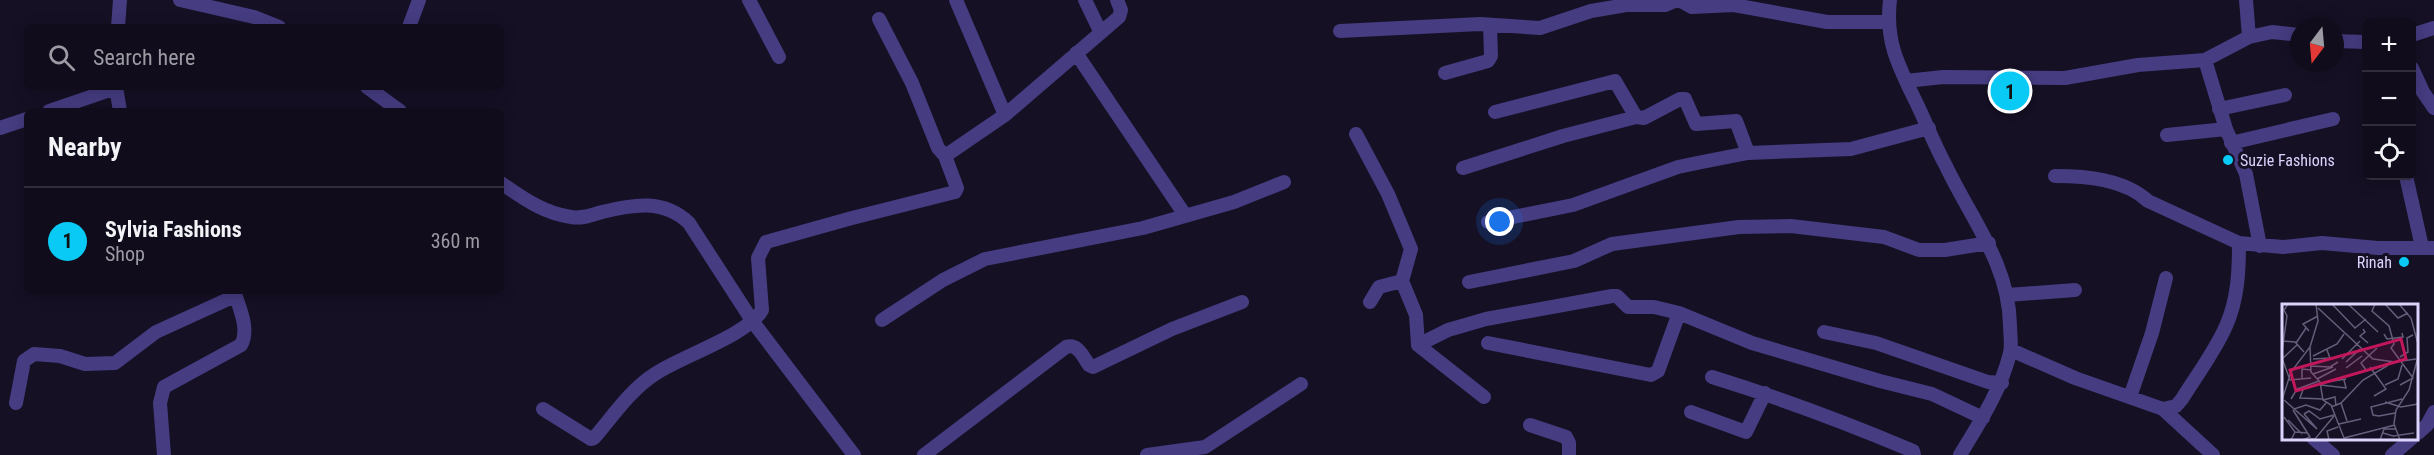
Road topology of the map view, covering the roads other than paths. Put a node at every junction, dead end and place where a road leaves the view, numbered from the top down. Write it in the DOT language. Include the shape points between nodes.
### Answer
graph roads {
  1 [pos="120,0"];
  2 [pos="187,0"];
  3 [pos="419,0"];
  4 [pos="749,0"];
  5 [pos="956,0"];
  6 [pos="1085,0"];
  7 [pos="1117,0"];
  8 [pos="1678,0"];
  9 [pos="1890,0"];
  10 [pos="2246,0"];
  11 [pos="879,19"];
  12 [pos="1888,22"];
  13 [pos="118,24"];
  14 [pos="272,24"];
  15 [pos="411,24"];
  16 [pos="1490,25"];
  17 [pos="2434,28"];
  18 [pos="1100,31"];
  19 [pos="1340,31"];
  20 [pos="2290,34"];
  21 [pos="2416,34"];
  22 [pos="2249,37"];
  23 [pos="2344,41"];
  24 [pos="2362,42"];
  25 [pos="1076,53"];
  26 [pos="779,57"];
  27 [pos="2205,60"];
  28 [pos="1444,72"];
  29 [pos="2414,72"];
  30 [pos="1906,81"];
  31 [pos="110,90"];
  32 [pos="116,90"];
  33 [pos="371,90"];
  34 [pos="2285,95"];
  35 [pos="59,108"];
  36 [pos="119,108"];
  37 [pos="396,108"];
  38 [pos="2434,108"];
  39 [pos="2219,109"];
  40 [pos="1496,112"];
  41 [pos="1005,115"];
  42 [pos="1635,117"];
  43 [pos="24,120"];
  44 [pos="2333,120"];
  45 [pos="0,128"];
  46 [pos="1929,128"];
  47 [pos="2226,129"];
  48 [pos="1356,134"];
  49 [pos="2167,135"];
  50 [pos="2231,143"];
  51 [pos="1748,153"];
  52 [pos="945,156"];
  53 [pos="1463,168"];
  54 [pos="2055,176"];
  55 [pos="2407,180"];
  56 [pos="1284,182"];
  57 [pos="504,185"];
  58 [pos="1185,215"];
  59 [pos="1488,222"];
  60 [pos="1989,243"];
  61 [pos="2239,243"];
  62 [pos="2260,246"];
  63 [pos="2428,247"];
  64 [pos="2166,278"];
  65 [pos="1402,281"];
  66 [pos="1469,282"];
  67 [pos="2075,290"];
  68 [pos="233,294"];
  69 [pos="235,294"];
  70 [pos="2007,295"];
  71 [pos="1242,302"];
  72 [pos="1370,302"];
  73 [pos="1679,313"];
  74 [pos="882,320"];
  75 [pos="753,322"];
  76 [pos="1824,332"];
  77 [pos="1488,343"];
  78 [pos="1418,345"];
  79 [pos="2011,350"];
  80 [pos="1712,377"];
  81 [pos="2002,383"];
  82 [pos="1301,384"];
  83 [pos="1765,393"];
  84 [pos="1484,397"];
  85 [pos="2130,397"];
  86 [pos="16,403"];
  87 [pos="543,409"];
  88 [pos="2163,409"];
  89 [pos="1691,412"];
  90 [pos="1983,418"];
  91 [pos="1530,425"];
  92 [pos="2315,440"];
  93 [pos="2410,440"];
  94 [pos="847,453"];
  95 [pos="164,455"];
  96 [pos="924,455"];
  97 [pos="1147,455"];
  98 [pos="1569,455"];
  99 [pos="1914,455"];
  100 [pos="1960,455"];
  101 [pos="2213,455"];
  102 [pos="2333,455"];
  103 [pos="2392,455"];
  1 -- 13 [label="street"];
  2 -- 14 [label="street"];
  3 -- 15 [label="street"];
  4 -- 26 [label="street"];
  5 -- 41 [label="street"];
  6 -- 18 [label="street"];
  7 -- 18 [label="street" via="1120,15"];
  8 -- 12 [label="street" via="1692,7 1734,5 1827,22"];
  8 -- 16 [label="street" via="1665,5 1626,5 1591,11 1540,28"];
  9 -- 12 [label="street"];
  10 -- 22 [label="street"];
  11 -- 52 [label="street"];
  12 -- 30 [label="street" via="1889,39"];
  16 -- 19 [label="street"];
  16 -- 28 [label="street" via="1488,61"];
  17 -- 21 [label="street"];
  18 -- 25 [label="street"];
  20 -- 22 [label="street" via="2272,32"];
  22 -- 27 [label="street"];
  23 -- 24 [label="street"];
  25 -- 41 [label="street"];
  25 -- 58 [label="street"];
  27 -- 30 [label="street" via="2138,65 2065,78"];
  27 -- 39 [label="street"];
  29 -- 38 [label="street"];
  30 -- 46 [label="street"];
  31 -- 35 [label="street"];
  32 -- 36 [label="street"];
  33 -- 37 [label="street"];
  34 -- 39 [label="street"];
  39 -- 47 [label="street"];
  40 -- 42 [label="street" via="1615,81"];
  41 -- 52 [label="street"];
  42 -- 51 [label="street" via="1644,118 1685,99 1696,124 1736,121"];
  42 -- 53 [label="street"];
  43 -- 45 [label="street"];
  44 -- 50 [label="street"];
  46 -- 51 [label="street" via="1851,149"];
  46 -- 60 [label="street"];
  47 -- 49 [label="street"];
  47 -- 50 [label="street"];
  48 -- 65 [label="street" via="1411,249"];
  50 -- 62 [label="street" via="2246,174"];
  51 -- 59 [label="street" via="1678,167 1573,205"];
  52 -- 75 [label="street" via="957,188 954,193 766,242 758,258 762,310"];
  54 -- 61 [label="street" via="2090,178 2126,187"];
  55 -- 63 [label="street"];
  56 -- 58 [label="street" via="1234,202"];
  57 -- 75 [label="street" via="536,207 572,218 635,204 672,210 689,223"];
  58 -- 74 [label="street" via="1143,228 985,259 943,280"];
  60 -- 66 [label="street" via="1919,250 1867,234 1791,226 1739,227 1612,244 1564,264"];
  60 -- 70 [label="street"];
  61 -- 62 [label="street"];
  61 -- 88 [label="street" via="2238,279 2226,327 2182,399 2176,406"];
  62 -- 63 [label="street" via="2322,243"];
  64 -- 85 [label="street"];
  65 -- 72 [label="street" via="1379,287"];
  65 -- 78 [label="street" via="1416,315"];
  67 -- 70 [label="street"];
  68 -- 86 [label="street" via="156,332 115,363 85,364 60,356 33,354 24,362"];
  69 -- 95 [label="street" via="245,330 241,345 164,387"];
  70 -- 79 [label="street"];
  71 -- 96 [label="street" via="1172,329 1093,367 1077,348 1066,347"];
  73 -- 77 [label="street" via="1658,371 1651,375"];
  73 -- 78 [label="street" via="1654,307 1628,307 1612,296 1486,319 1448,330"];
  73 -- 90 [label="street" via="1752,343 1932,394"];
  75 -- 87 [label="street" via="639,385 591,439"];
  75 -- 94 [label="street"];
  76 -- 81 [label="street" via="1876,343 1988,382"];
  78 -- 84 [label="street"];
  79 -- 81 [label="street"];
  79 -- 85 [label="street"];
  80 -- 83 [label="street"];
  81 -- 90 [label="street"];
  82 -- 97 [label="street" via="1205,447"];
  83 -- 89 [label="street" via="1746,432"];
  83 -- 99 [label="street" via="1878,436"];
  85 -- 88 [label="street"];
  88 -- 101 [label="street"];
  90 -- 100 [label="street"];
  91 -- 98 [label="street" via="1566,437"];
  92 -- 102 [label="street"];
  93 -- 103 [label="street"];
}
